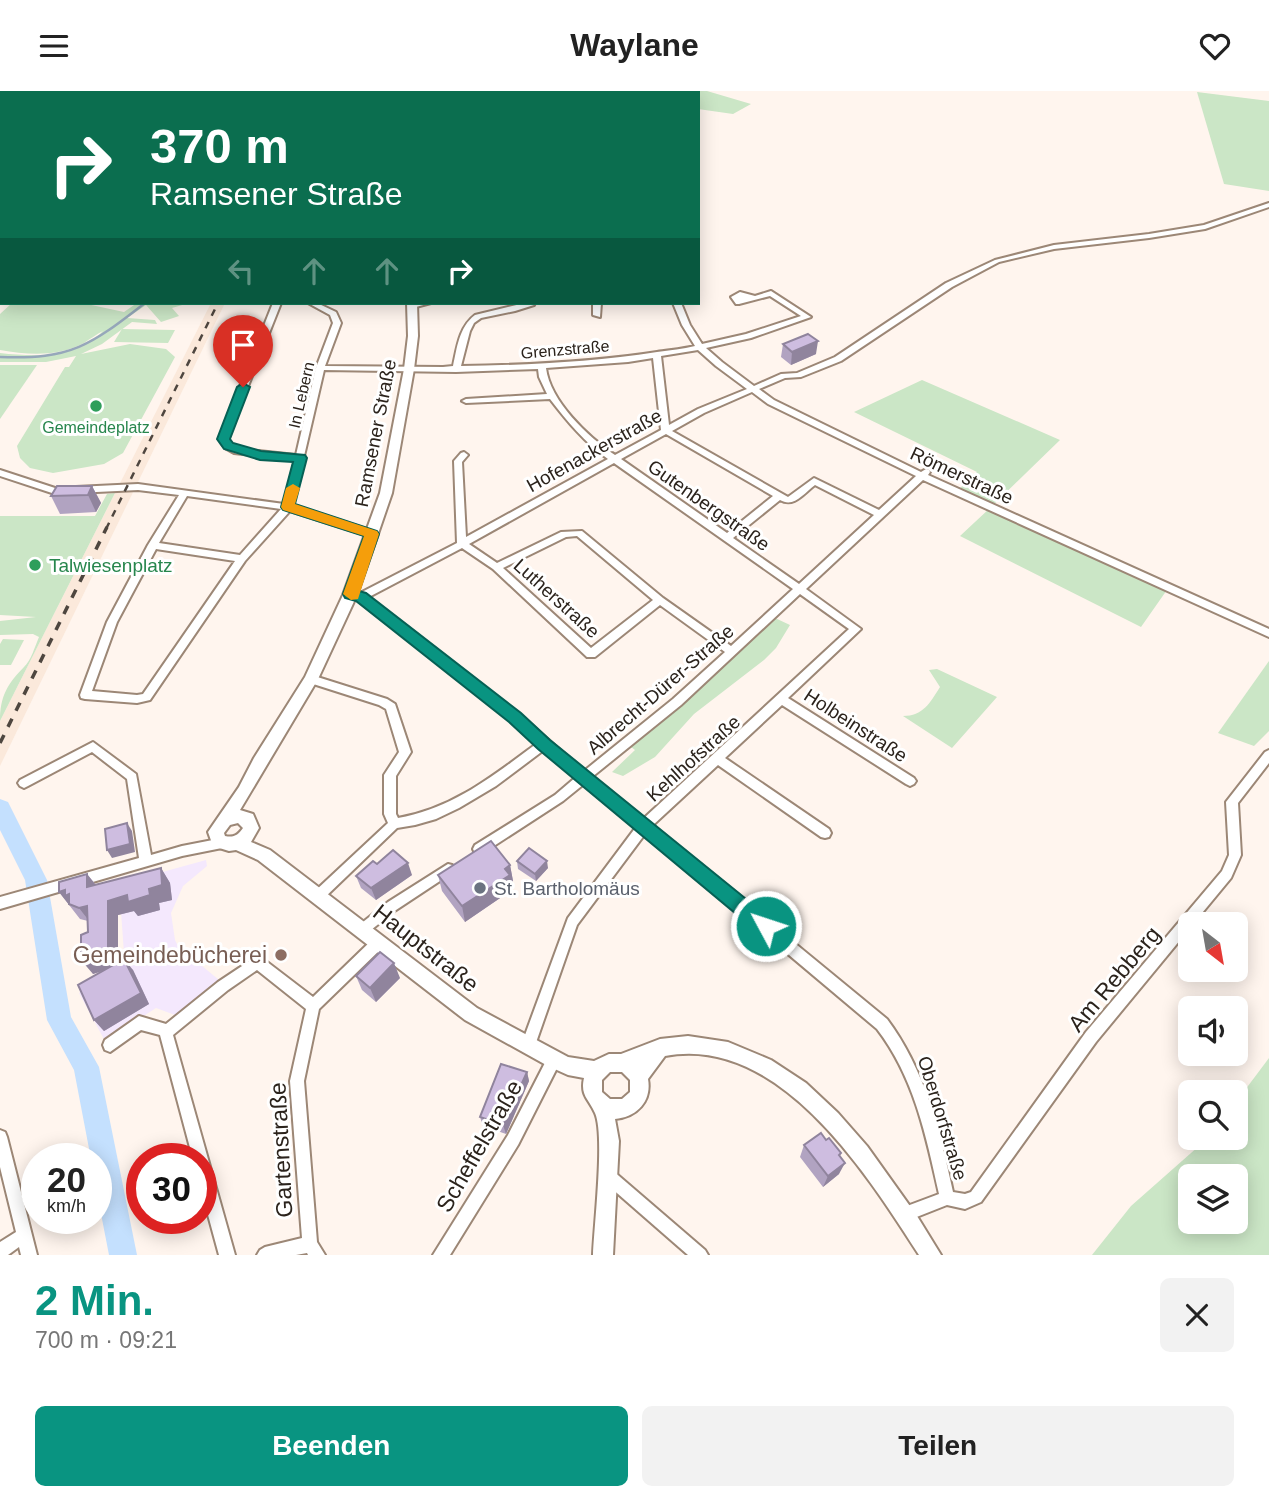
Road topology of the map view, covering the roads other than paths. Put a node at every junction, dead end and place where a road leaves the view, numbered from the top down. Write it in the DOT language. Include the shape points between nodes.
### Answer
graph roads {
  1 [pos="1269,205"];
  2 [pos="755,298"];
  3 [pos="277,305"];
  4 [pos="316,305"];
  5 [pos="412,305"];
  6 [pos="522,305"];
  7 [pos="597,305"];
  8 [pos="678,305"];
  9 [pos="597,315"];
  10 [pos="701,347"];
  11 [pos="657,354"];
  12 [pos="542,367"];
  13 [pos="320,368"];
  14 [pos="409,369"];
  15 [pos="456,370"];
  16 [pos="751,390"];
  17 [pos="554,396"];
  18 [pos="467,401"];
  19 [pos="665,430"];
  20 [pos="464,456"];
  21 [pos="301,458"];
  22 [pos="613,459"];
  23 [pos="0,473"];
  24 [pos="924,474"];
  25 [pos="185,493"];
  26 [pos="779,496"];
  27 [pos="288,507"];
  28 [pos="881,515"];
  29 [pos="372,534"];
  30 [pos="727,538"];
  31 [pos="462,544"];
  32 [pos="153,545"];
  33 [pos="242,559"];
  34 [pos="496,567"];
  35 [pos="799,590"];
  36 [pos="356,596"];
  37 [pos="660,600"];
  38 [pos="856,629"];
  39 [pos="1269,633"];
  40 [pos="731,651"];
  41 [pos="311,679"];
  42 [pos="783,699"];
  43 [pos="544,744"];
  44 [pos="1269,755"];
  45 [pos="718,759"];
  46 [pos="587,777"];
  47 [pos="910,781"];
  48 [pos="24,783"];
  49 [pos="394,824"];
  50 [pos="644,826"];
  51 [pos="233,832"];
  52 [pos="825,833"];
  53 [pos="146,862"];
  54 [pos="318,896"];
  55 [pos="0,904"];
  56 [pos="362,930"];
  57 [pos="379,943"];
  58 [pos="313,1006"];
  59 [pos="168,1031"];
  60 [pos="110,1045"];
  61 [pos="528,1046"];
  62 [pos="660,1048"];
  63 [pos="561,1063"];
  64 [pos="621,1063"];
  65 [pos="638,1077"];
  66 [pos="595,1080"];
  67 [pos="612,1108"];
  68 [pos="0,1137"];
  69 [pos="196,1143"];
  70 [pos="606,1174"];
  71 [pos="947,1198"];
  72 [pos="904,1214"];
  73 [pos="217,1218"];
  74 [pos="24,1235"];
  75 [pos="313,1249"];
  76 [pos="0,1251"];
  77 [pos="29,1255"];
  78 [pos="227,1255"];
  79 [pos="265,1255"];
  80 [pos="440,1255"];
  81 [pos="603,1255"];
  82 [pos="700,1255"];
  83 [pos="931,1255"];
  1 -- 16 [label="street, Hofenackerstraße" via="1197,228 1054,247 997,261 949,285 838,359"];
  2 -- 10 [label="street, Grenzstraße" via="771,293 807,317"];
  3 -- 21 [label="street" via="223,439 237,451"];
  4 -- 13 [label="street, In Lebern" via="333,314 337,323"];
  5 -- 14 [label="main road, Ramsener Straße"];
  6 -- 15 [label="street" via="471,320 462,335"];
  7 -- 9 [label="street"];
  8 -- 10 [label="street, Römerstraße"];
  10 -- 11 [label="street, Grenzstraße"];
  10 -- 16 [label="street, Römerstraße"];
  11 -- 12 [label="street, Grenzstraße"];
  11 -- 19 [label="street"];
  12 -- 15 [label="street, Grenzstraße"];
  12 -- 17 [label="street, Gutenbergstraße"];
  13 -- 14 [label="street, Grenzstraße"];
  13 -- 21 [label="street, In Lebern"];
  14 -- 15 [label="street, Grenzstraße"];
  14 -- 29 [label="main road, Ramsener Straße" via="386,493"];
  16 -- 19 [label="street, Hofenackerstraße"];
  16 -- 24 [label="street, Römerstraße" via="824,430"];
  17 -- 18 [label="street"];
  17 -- 22 [label="street, Gutenbergstraße" via="587,437"];
  19 -- 22 [label="street, Hofenackerstraße"];
  19 -- 26 [label="street"];
  20 -- 31 [label="street" via="458,461"];
  21 -- 27 [label="street, In Lebern"];
  22 -- 30 [label="street, Gutenbergstraße"];
  22 -- 31 [label="street, Hofenackerstraße"];
  23 -- 25 [label="street" via="55,491 125,487"];
  24 -- 28 [label="street, Albrecht-Dürer-Straße"];
  24 -- 39 [label="street, Römerstraße"];
  25 -- 27 [label="street"];
  25 -- 32 [label="street"];
  26 -- 28 [label="street" via="789,501 814,481"];
  26 -- 30 [label="street"];
  27 -- 29 [label="street"];
  27 -- 33 [label="street"];
  28 -- 35 [label="street, Albrecht-Dürer-Straße"];
  29 -- 36 [label="main road, Ramsener Straße"];
  30 -- 35 [label="street, Gutenbergstraße"];
  31 -- 34 [label="street, Lutherstraße"];
  31 -- 36 [label="street, Hofenackerstraße"];
  32 -- 33 [label="street"];
  32 -- 33 [label="street" via="112,622 85,695 146,697"];
  34 -- 37 [label="street" via="564,534 579,533"];
  34 -- 37 [label="street, Lutherstraße" via="591,654"];
  35 -- 38 [label="street, Gutenbergstraße"];
  35 -- 40 [label="street, Albrecht-Dürer-Straße"];
  36 -- 41 [label="main road, Ramsener Straße"];
  36 -- 43 [label="street, Oberdorfstraße"];
  37 -- 40 [label="street"];
  38 -- 42 [label="street, Kehlhofstraße"];
  40 -- 46 [label="street, Albrecht-Dürer-Straße"];
  41 -- 49 [label="street" via="383,702 394,710 405,752 390,775"];
  41 -- 51 [label="main road, Ramsener Straße" via="259,762"];
  42 -- 45 [label="street, Kehlhofstraße"];
  42 -- 47 [label="street, Holbeinstraße"];
  43 -- 46 [label="street, Oberdorfstraße"];
  43 -- 49 [label="street" via="461,803 410,823"];
  44 -- 71 [label="street, Am Rebberg" via="1232,802 1235,855 1220,885 1091,1038 976,1197 965,1202"];
  45 -- 50 [label="street, Kehlhofstraße"];
  45 -- 52 [label="street"];
  46 -- 50 [label="street, Oberdorfstraße"];
  46 -- 56 [label="street, Albrecht-Dürer-Straße"];
  48 -- 53 [label="street" via="93,746 132,777"];
  49 -- 54 [label="street"];
  50 -- 61 [label="street, Kehlhofstraße" via="572,922"];
  50 -- 71 [label="street, Oberdorfstraße" via="893,1036 921,1101"];
  51 -- 53 [label="street"];
  51 -- 54 [label="main road, Hauptstraße"];
  53 -- 55 [label="street"];
  54 -- 56 [label="main road, Hauptstraße"];
  56 -- 57 [label="main road, Hauptstraße"];
  57 -- 58 [label="street"];
  57 -- 61 [label="main road, Hauptstraße" via="471,1014"];
  58 -- 59 [label="street" via="257,962"];
  58 -- 75 [label="street, Gartenstraße" via="297,1081"];
  59 -- 60 [label="street" via="139,1023"];
  59 -- 69 [label="street"];
  61 -- 63 [label="main road, Hauptstraße"];
  62 -- 64 [label="main road"];
  62 -- 65 [label="main road"];
  62 -- 72 [label="main road" via="690,1045 732,1053 787,1082 828,1117"];
  63 -- 66 [label="main road, Hauptstraße"];
  63 -- 80 [label="street, Scheffelstraße"];
  64 -- 65 [label="main road"];
  64 -- 66 [label="main road" via="611,1063"];
  65 -- 67 [label="main road" via="638,1094 631,1104"];
  66 -- 67 [label="main road" via="594,1097"];
  67 -- 70 [label="main road"];
  68 -- 74 [label="street"];
  70 -- 81 [label="main road"];
  70 -- 82 [label="street"];
  71 -- 72 [label="street, Oberdorfstraße"];
  72 -- 83 [label="main road"];
  73 -- 78 [label="street"];
  74 -- 76 [label="street"];
  74 -- 77 [label="street"];
  75 -- 79 [label="street"];
}
